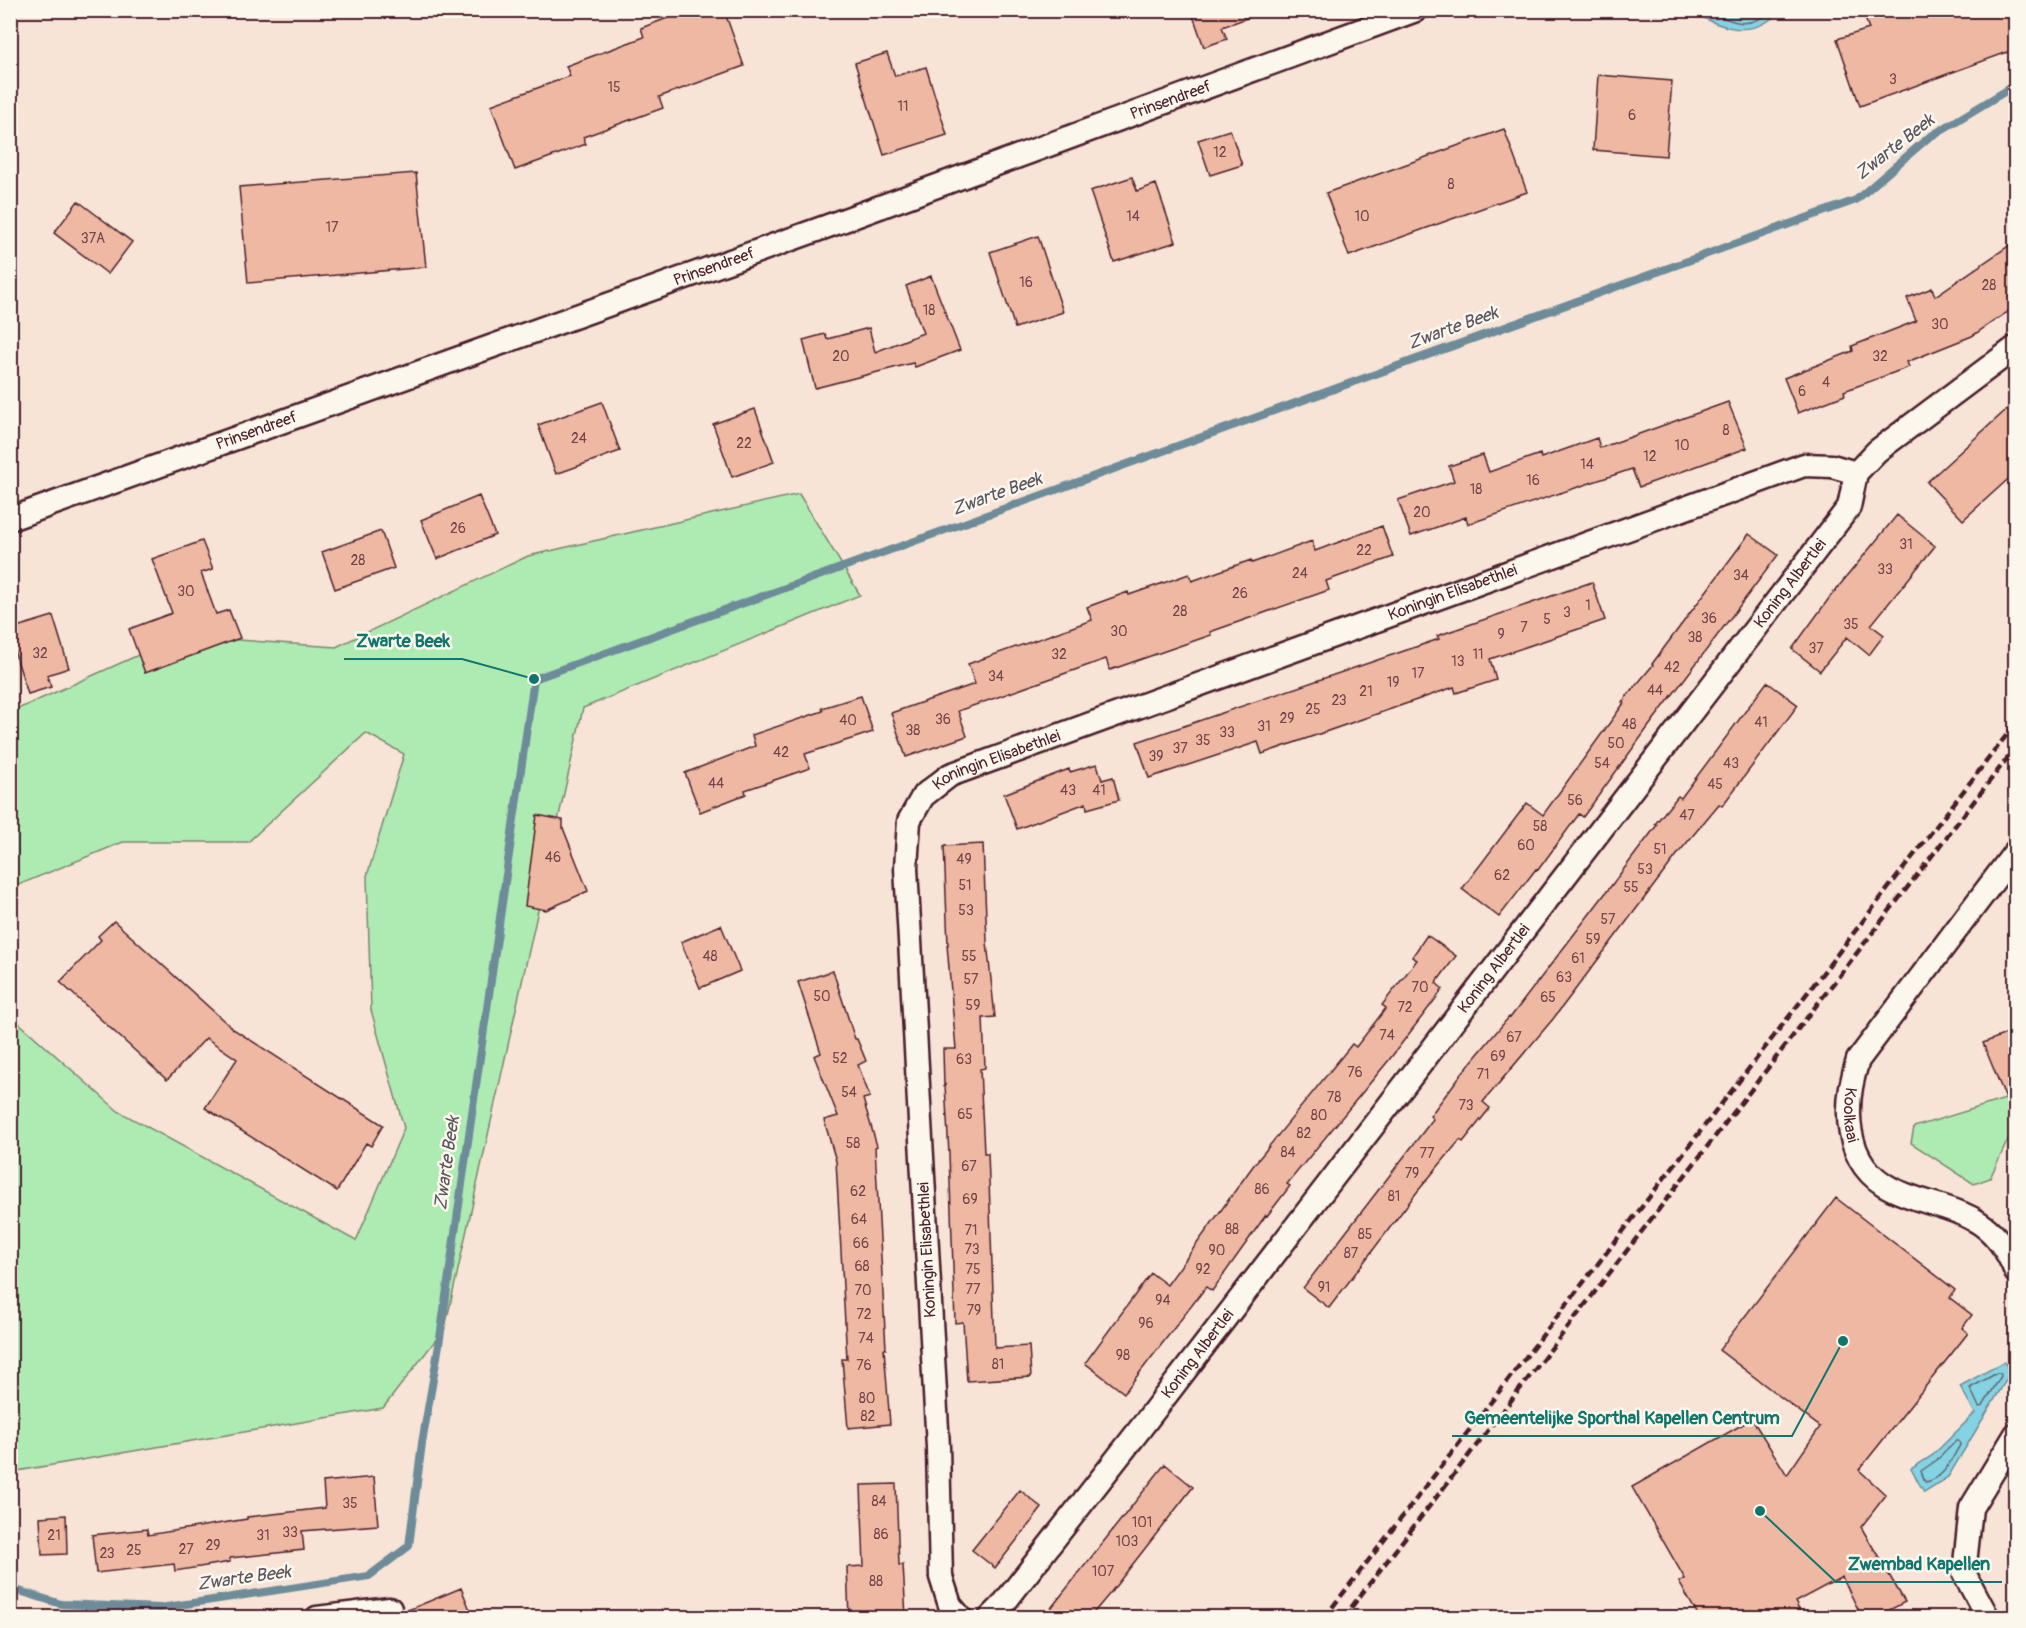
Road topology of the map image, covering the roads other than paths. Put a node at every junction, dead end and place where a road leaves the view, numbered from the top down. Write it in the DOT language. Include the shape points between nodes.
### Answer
graph roads {
  1 [pos="1416,10"];
  2 [pos="2016,346"];
  3 [pos="1856,473"];
  4 [pos="10,519"];
  5 [pos="2016,851"];
  6 [pos="2016,1272"];
  7 [pos="2016,1434"];
  8 [pos="390,1610"];
  9 [pos="317,1617"];
  10 [pos="961,1617"];
  11 [pos="990,1617"];
  12 [pos="1988,1617"];
  1 -- 4 [label="street, Prinsendreef"];
  2 -- 3 [label="street" via="1877,452"];
  3 -- 10 [label="street, Koningin Elisabethlei" via="1832,466 1804,465 950,775 923,796 909,821 906,868 938,1447 941,1577 950,1605"];
  3 -- 11 [label="street, Koning Albertlei" via="1849,507 1140,1429"];
  5 -- 6 [label="street, Koolkaai" via="1858,1060 1849,1098 1849,1125 1854,1148 1869,1172 1891,1189 1980,1223 1993,1233"];
  7 -- 12 [label="street" via="1971,1508 1964,1573"];
  8 -- 9 [label="street"];
}
